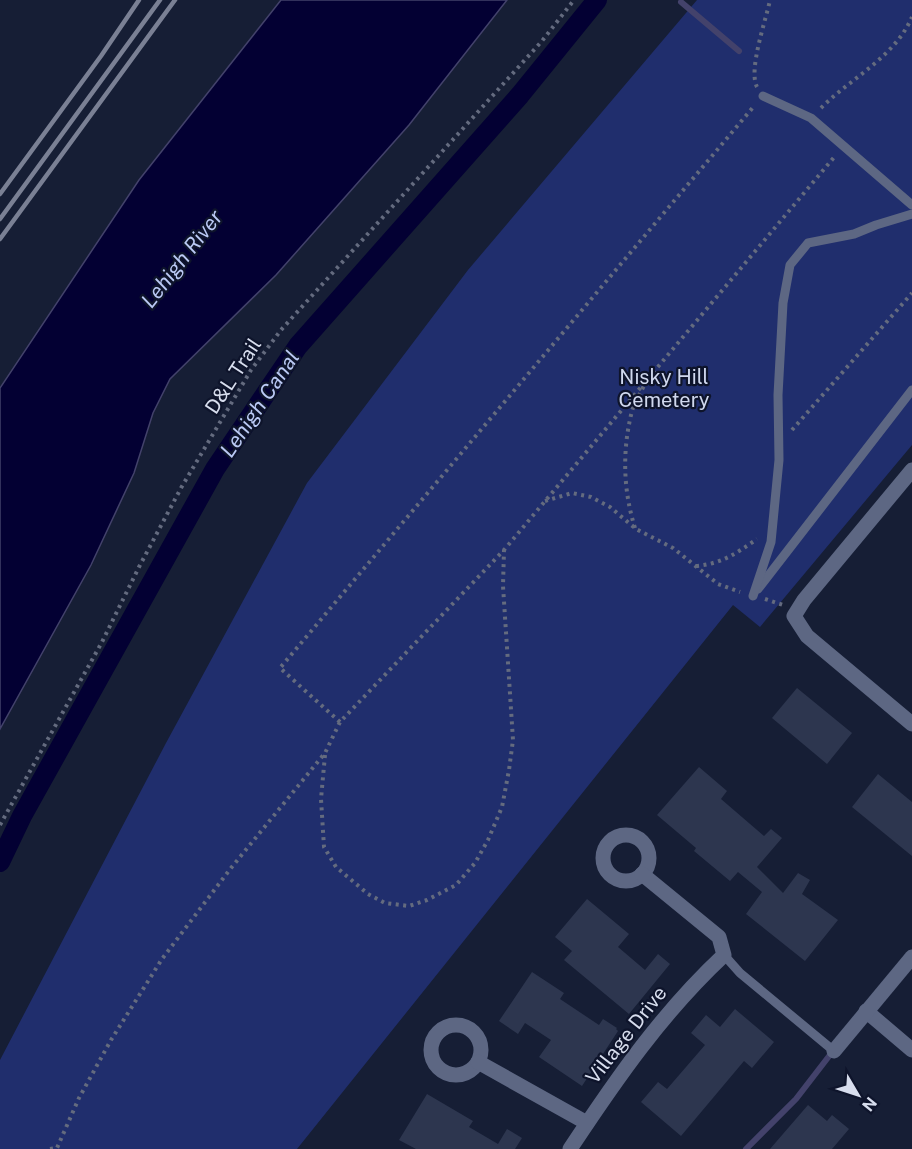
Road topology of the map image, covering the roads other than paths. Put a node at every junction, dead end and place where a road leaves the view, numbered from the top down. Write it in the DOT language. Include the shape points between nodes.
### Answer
graph roads {
  1 [pos="763,96"];
  2 [pos="912,205"];
  3 [pos="912,214"];
  4 [pos="912,390"];
  5 [pos="912,470"];
  6 [pos="912,724"];
  7 [pos="642,874"];
  8 [pos="724,955"];
  9 [pos="912,957"];
  10 [pos="866,1011"];
  11 [pos="834,1050"];
  12 [pos="912,1050"];
  13 [pos="478,1062"];
  14 [pos="587,1123"];
  15 [pos="570,1149"];
  1 -- 2 [label="lane" via="811,118"];
  3 -- 4 [label="lane" via="855,234 808,243 790,265 783,303 773,525 753,596"];
  5 -- 6 [label="street" via="794,616 807,636"];
  7 -- 8 [label="street" via="719,938"];
  8 -- 11 [label="lane" via="740,973"];
  8 -- 14 [label="street, Village Drive" via="667,1013"];
  9 -- 10 [label="street"];
  10 -- 11 [label="street"];
  10 -- 12 [label="street"];
  13 -- 14 [label="street"];
  14 -- 15 [label="street, Village Drive"];
}
